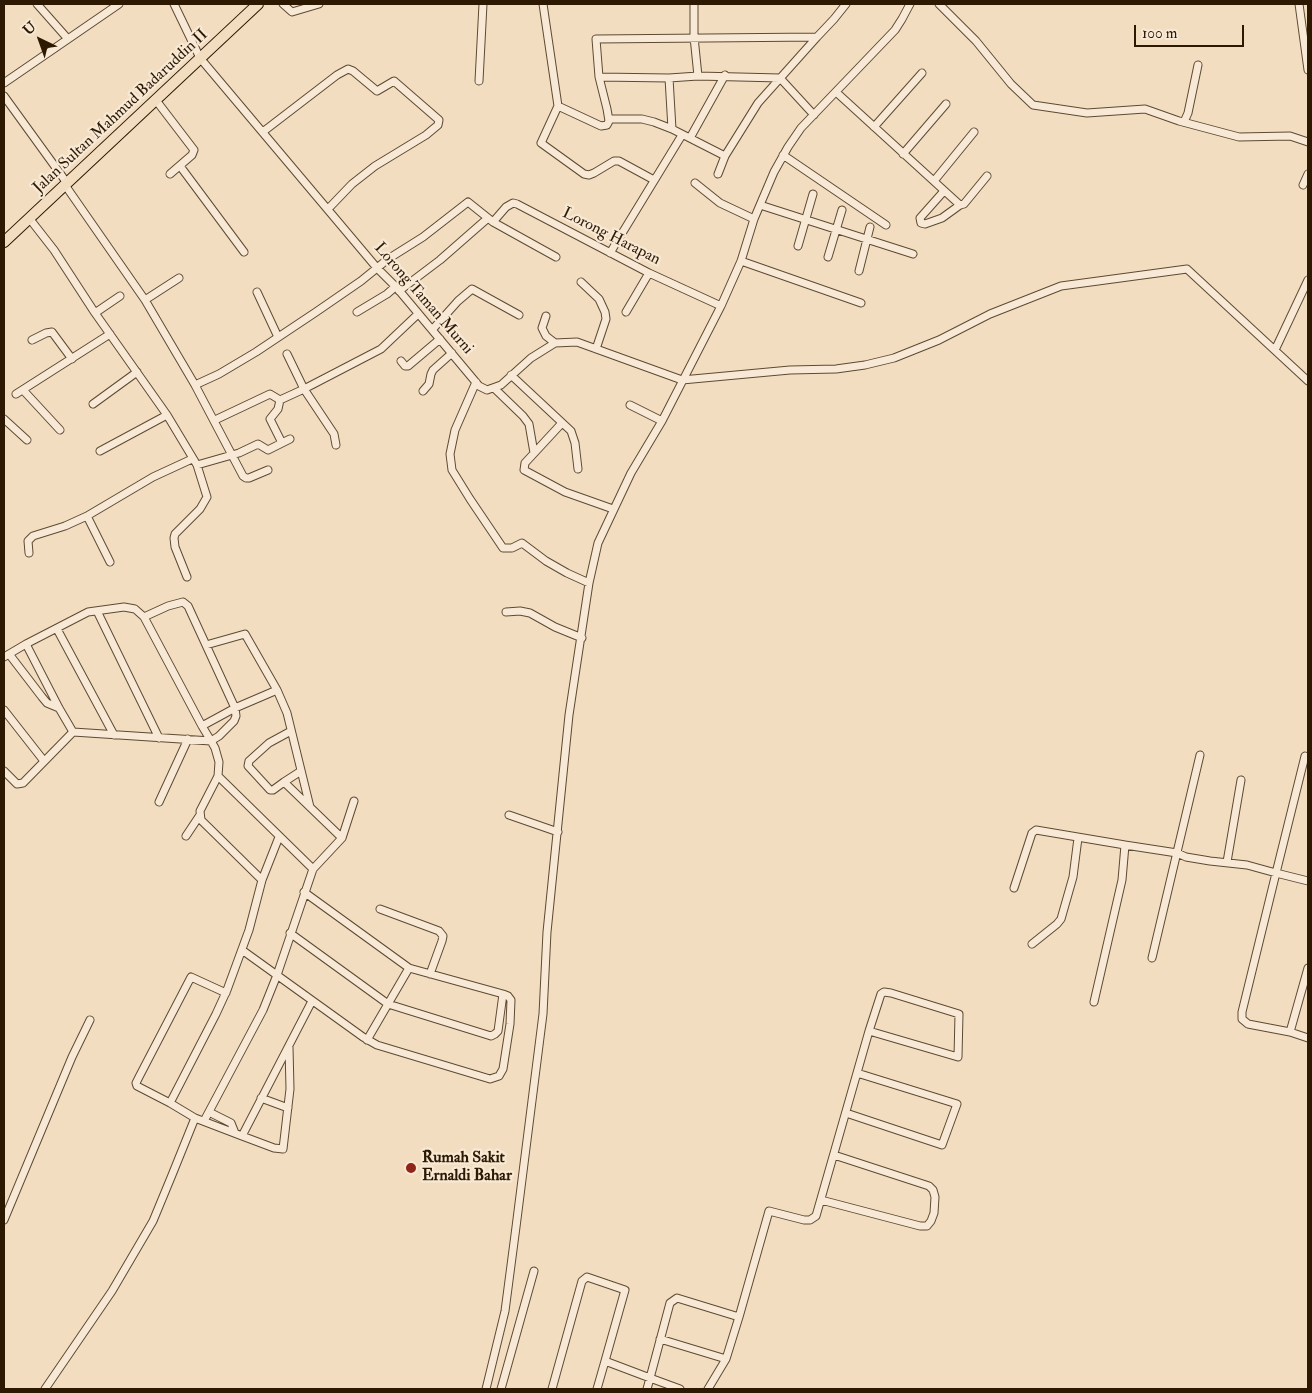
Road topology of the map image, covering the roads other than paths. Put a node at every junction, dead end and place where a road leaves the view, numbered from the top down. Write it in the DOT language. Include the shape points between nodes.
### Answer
graph roads {
  1 [pos="37,4"];
  2 [pos="119,4"];
  3 [pos="174,4"];
  4 [pos="258,4"];
  5 [pos="283,4"];
  6 [pos="319,4"];
  7 [pos="484,4"];
  8 [pos="543,4"];
  9 [pos="694,4"];
  10 [pos="846,4"];
  11 [pos="910,4"];
  12 [pos="939,4"];
  13 [pos="1299,4"];
  14 [pos="694,37"];
  15 [pos="817,37"];
  16 [pos="68,39"];
  17 [pos="200,58"];
  18 [pos="1198,65"];
  19 [pos="1308,70"];
  20 [pos="922,73"];
  21 [pos="725,75"];
  22 [pos="698,76"];
  23 [pos="599,77"];
  24 [pos="670,78"];
  25 [pos="780,78"];
  26 [pos="479,81"];
  27 [pos="4,83"];
  28 [pos="836,92"];
  29 [pos="4,96"];
  30 [pos="155,99"];
  31 [pos="946,104"];
  32 [pos="558,106"];
  33 [pos="814,115"];
  34 [pos="609,118"];
  35 [pos="1184,122"];
  36 [pos="874,127"];
  37 [pos="672,129"];
  38 [pos="264,131"];
  39 [pos="974,132"];
  40 [pos="682,135"];
  41 [pos="690,138"];
  42 [pos="1308,142"];
  43 [pos="903,154"];
  44 [pos="725,156"];
  45 [pos="783,156"];
  46 [pos="180,166"];
  47 [pos="170,174"];
  48 [pos="718,174"];
  49 [pos="1308,174"];
  50 [pos="988,176"];
  51 [pos="654,180"];
  52 [pos="934,181"];
  53 [pos="695,183"];
  54 [pos="66,184"];
  55 [pos="1302,186"];
  56 [pos="944,191"];
  57 [pos="814,194"];
  58 [pos="760,205"];
  59 [pos="960,205"];
  60 [pos="328,209"];
  61 [pos="842,210"];
  62 [pos="29,218"];
  63 [pos="754,219"];
  64 [pos="490,220"];
  65 [pos="806,220"];
  66 [pos="886,225"];
  67 [pos="870,227"];
  68 [pos="836,229"];
  69 [pos="867,239"];
  70 [pos="4,242"];
  71 [pos="798,246"];
  72 [pos="244,252"];
  73 [pos="610,253"];
  74 [pos="913,254"];
  75 [pos="556,257"];
  76 [pos="828,257"];
  77 [pos="741,261"];
  78 [pos="377,268"];
  79 [pos="859,270"];
  80 [pos="649,273"];
  81 [pos="179,278"];
  82 [pos="1308,280"];
  83 [pos="581,282"];
  84 [pos="397,289"];
  85 [pos="257,292"];
  86 [pos="120,296"];
  87 [pos="145,300"];
  88 [pos="861,303"];
  89 [pos="721,306"];
  90 [pos="357,312"];
  91 [pos="626,312"];
  92 [pos="95,313"];
  93 [pos="418,314"];
  94 [pos="519,315"];
  95 [pos="546,316"];
  96 [pos="432,330"];
  97 [pos="110,334"];
  98 [pos="278,338"];
  99 [pos="440,339"];
  100 [pos="32,340"];
  101 [pos="555,343"];
  102 [pos="596,349"];
  103 [pos="1275,350"];
  104 [pos="452,353"];
  105 [pos="287,354"];
  106 [pos="72,358"];
  107 [pos="401,361"];
  108 [pos="137,372"];
  109 [pos="511,375"];
  110 [pos="682,380"];
  111 [pos="1308,381"];
  112 [pos="476,382"];
  113 [pos="195,386"];
  114 [pos="494,388"];
  115 [pos="304,389"];
  116 [pos="23,390"];
  117 [pos="423,391"];
  118 [pos="16,394"];
  119 [pos="280,400"];
  120 [pos="93,404"];
  121 [pos="630,405"];
  122 [pos="167,415"];
  123 [pos="4,419"];
  124 [pos="214,420"];
  125 [pos="662,421"];
  126 [pos="562,423"];
  127 [pos="60,430"];
  128 [pos="27,440"];
  129 [pos="336,445"];
  130 [pos="100,451"];
  131 [pos="534,453"];
  132 [pos="232,455"];
  133 [pos="192,459"];
  134 [pos="197,465"];
  135 [pos="578,469"];
  136 [pos="268,470"];
  137 [pos="613,510"];
  138 [pos="87,516"];
  139 [pos="30,554"];
  140 [pos="110,562"];
  141 [pos="187,577"];
  142 [pos="589,583"];
  143 [pos="97,611"];
  144 [pos="506,612"];
  145 [pos="144,617"];
  146 [pos="57,628"];
  147 [pos="582,638"];
  148 [pos="26,644"];
  149 [pos="206,645"];
  150 [pos="6,656"];
  151 [pos="277,690"];
  152 [pos="58,708"];
  153 [pos="235,708"];
  154 [pos="4,710"];
  155 [pos="202,726"];
  156 [pos="291,731"];
  157 [pos="73,732"];
  158 [pos="114,735"];
  159 [pos="159,738"];
  160 [pos="188,739"];
  161 [pos="211,741"];
  162 [pos="1200,755"];
  163 [pos="1305,756"];
  164 [pos="44,761"];
  165 [pos="4,771"];
  166 [pos="301,771"];
  167 [pos="218,776"];
  168 [pos="1241,780"];
  169 [pos="284,782"];
  170 [pos="354,801"];
  171 [pos="158,802"];
  172 [pos="310,808"];
  173 [pos="200,815"];
  174 [pos="509,815"];
  175 [pos="558,832"];
  176 [pos="186,836"];
  177 [pos="279,837"];
  178 [pos="342,838"];
  179 [pos="1078,838"];
  180 [pos="1125,846"];
  181 [pos="1177,853"];
  182 [pos="1227,862"];
  183 [pos="313,869"];
  184 [pos="1276,873"];
  185 [pos="262,880"];
  186 [pos="1308,881"];
  187 [pos="1014,888"];
  188 [pos="304,892"];
  189 [pos="380,909"];
  190 [pos="290,933"];
  191 [pos="1032,944"];
  192 [pos="242,950"];
  193 [pos="1152,958"];
  194 [pos="409,968"];
  195 [pos="1308,968"];
  196 [pos="430,974"];
  197 [pos="277,975"];
  198 [pos="226,993"];
  199 [pos="503,994"];
  200 [pos="312,1001"];
  201 [pos="1094,1002"];
  202 [pos="388,1004"];
  203 [pos="90,1020"];
  204 [pos="869,1032"];
  205 [pos="1290,1032"];
  206 [pos="1308,1038"];
  207 [pos="367,1040"];
  208 [pos="289,1045"];
  209 [pos="857,1073"];
  210 [pos="261,1098"];
  211 [pos="170,1103"];
  212 [pos="288,1108"];
  213 [pos="209,1112"];
  214 [pos="846,1113"];
  215 [pos="195,1118"];
  216 [pos="204,1121"];
  217 [pos="238,1135"];
  218 [pos="834,1155"];
  219 [pos="821,1200"];
  220 [pos="4,1220"];
  221 [pos="534,1271"];
  222 [pos="739,1317"];
  223 [pos="660,1339"];
  224 [pos="726,1359"];
  225 [pos="605,1361"];
  226 [pos="650,1378"];
  227 [pos="45,1389"];
  228 [pos="486,1389"];
  229 [pos="501,1389"];
  230 [pos="552,1389"];
  231 [pos="597,1389"];
  232 [pos="647,1389"];
  233 [pos="680,1389"];
  234 [pos="708,1389"];
  1 -- 16 [label="street"];
  2 -- 16 [label="street"];
  3 -- 17 [label="street, Lorong Taman Murni"];
  4 -- 17 [label="highway, Jalan Sultan Mahmud Badaruddin II"];
  5 -- 6 [label="street" via="292,12"];
  7 -- 26 [label="street"];
  8 -- 32 [label="street"];
  9 -- 14 [label="street"];
  10 -- 15 [label="street"];
  11 -- 28 [label="street" via="895,30"];
  12 -- 35 [label="street" via="1032,105 1087,113 1145,109"];
  13 -- 19 [label="street"];
  14 -- 15 [label="street"];
  14 -- 22 [label="street"];
  14 -- 23 [label="street" via="596,39"];
  15 -- 25 [label="street"];
  16 -- 27 [label="street"];
  17 -- 30 [label="highway, Jalan Sultan Mahmud Badaruddin II"];
  17 -- 38 [label="street, Lorong Taman Murni"];
  18 -- 35 [label="street"];
  20 -- 36 [label="street"];
  21 -- 22 [label="street"];
  21 -- 25 [label="street"];
  21 -- 41 [label="street"];
  22 -- 24 [label="street"];
  23 -- 24 [label="street"];
  23 -- 34 [label="street"];
  24 -- 37 [label="street"];
  25 -- 33 [label="street"];
  25 -- 44 [label="street" via="758,103"];
  28 -- 33 [label="street"];
  28 -- 36 [label="street"];
  29 -- 54 [label="street"];
  30 -- 46 [label="street" via="194,150"];
  30 -- 54 [label="highway, Jalan Sultan Mahmud Badaruddin II"];
  31 -- 43 [label="street"];
  32 -- 34 [label="street" via="601,126 607,125"];
  32 -- 51 [label="street" via="541,143 584,174 590,175 619,161"];
  33 -- 45 [label="street" via="801,128"];
  34 -- 37 [label="street" via="642,119"];
  35 -- 42 [label="street" via="1239,137 1290,136"];
  36 -- 43 [label="street"];
  37 -- 40 [label="street"];
  38 -- 60 [label="street, Lorong Taman Murni"];
  38 -- 60 [label="street" via="348,69 377,91 394,81 439,120 438,125 426,135 352,184"];
  39 -- 52 [label="street"];
  40 -- 41 [label="street"];
  40 -- 51 [label="street"];
  41 -- 44 [label="street"];
  43 -- 52 [label="street"];
  44 -- 48 [label="street"];
  45 -- 58 [label="street"];
  45 -- 66 [label="street"];
  46 -- 47 [label="street"];
  46 -- 72 [label="street"];
  49 -- 55 [label="street"];
  50 -- 59 [label="street"];
  51 -- 73 [label="street"];
  52 -- 56 [label="street"];
  53 -- 63 [label="street" via="720,203"];
  54 -- 62 [label="highway, Jalan Sultan Mahmud Badaruddin II"];
  54 -- 87 [label="street"];
  56 -- 59 [label="street"];
  56 -- 59 [label="street" via="920,218 922,223 942,218"];
  57 -- 65 [label="street"];
  58 -- 63 [label="street"];
  58 -- 65 [label="street"];
  60 -- 78 [label="street, Lorong Taman Murni"];
  61 -- 68 [label="street"];
  62 -- 70 [label="highway, Jalan Sultan Mahmud Badaruddin II"];
  62 -- 92 [label="street"];
  63 -- 77 [label="street"];
  64 -- 73 [label="street, Lorong Harapan" via="506,207 517,204"];
  64 -- 75 [label="street"];
  64 -- 78 [label="street" via="468,202"];
  64 -- 84 [label="street, Lorong Harapan"];
  65 -- 68 [label="street"];
  65 -- 71 [label="street"];
  67 -- 69 [label="street"];
  68 -- 69 [label="street"];
  68 -- 76 [label="street"];
  69 -- 74 [label="street"];
  69 -- 79 [label="street"];
  73 -- 80 [label="street, Lorong Harapan"];
  77 -- 88 [label="street"];
  77 -- 89 [label="street"];
  78 -- 84 [label="street, Lorong Taman Murni"];
  78 -- 98 [label="street"];
  80 -- 89 [label="street, Lorong Harapan"];
  80 -- 91 [label="street"];
  81 -- 87 [label="street"];
  82 -- 103 [label="street"];
  83 -- 102 [label="street" via="599,299 605,312 606,319"];
  84 -- 90 [label="street, Lorong Harapan"];
  84 -- 93 [label="street, Lorong Taman Murni"];
  85 -- 98 [label="street"];
  86 -- 92 [label="street"];
  87 -- 113 [label="street"];
  89 -- 110 [label="street"];
  92 -- 97 [label="street"];
  93 -- 96 [label="street, Lorong Taman Murni"];
  93 -- 115 [label="street" via="381,349"];
  94 -- 96 [label="street" via="472,289"];
  95 -- 101 [label="street" via="542,328"];
  96 -- 99 [label="street, Lorong Taman Murni"];
  97 -- 106 [label="street"];
  97 -- 108 [label="street"];
  98 -- 113 [label="street"];
  99 -- 104 [label="street, Lorong Taman Murni"];
  99 -- 107 [label="street" via="408,366"];
  100 -- 106 [label="street" via="52,332"];
  101 -- 102 [label="street" via="578,342"];
  101 -- 109 [label="street"];
  102 -- 110 [label="street"];
  103 -- 110 [label="street" via="1187,269 1061,286 990,314 939,340 894,358 865,365"];
  103 -- 111 [label="street"];
  104 -- 112 [label="street, Lorong Taman Murni"];
  104 -- 117 [label="street" via="433,370"];
  105 -- 115 [label="street"];
  106 -- 116 [label="street"];
  108 -- 120 [label="street"];
  108 -- 122 [label="street"];
  109 -- 114 [label="street"];
  109 -- 126 [label="street"];
  110 -- 125 [label="street"];
  112 -- 114 [label="street" via="487,390"];
  112 -- 142 [label="street" via="456,430 450,454 452,470 503,548 522,543 546,561"];
  113 -- 124 [label="street"];
  114 -- 131 [label="street" via="529,424"];
  115 -- 119 [label="street"];
  115 -- 129 [label="street" via="330,426"];
  116 -- 118 [label="street"];
  116 -- 127 [label="street"];
  119 -- 124 [label="street" via="270,394"];
  119 -- 132 [label="street" via="270,419 286,441 268,450 258,444"];
  121 -- 125 [label="street"];
  122 -- 130 [label="street"];
  122 -- 133 [label="street"];
  123 -- 128 [label="street"];
  124 -- 132 [label="street"];
  125 -- 137 [label="street"];
  126 -- 131 [label="street"];
  126 -- 135 [label="street" via="571,431"];
  131 -- 137 [label="street" via="524,467 528,474"];
  132 -- 134 [label="street"];
  132 -- 136 [label="street" via="246,478"];
  133 -- 134 [label="street"];
  133 -- 138 [label="street" via="153,477"];
  134 -- 141 [label="street" via="207,497 174,538"];
  137 -- 142 [label="street" via="598,543"];
  138 -- 139 [label="street" via="33,536 28,541"];
  138 -- 140 [label="street"];
  142 -- 147 [label="street"];
  143 -- 145 [label="street" via="124,607 135,609"];
  143 -- 146 [label="street" via="88,612"];
  143 -- 159 [label="street"];
  144 -- 147 [label="street" via="530,613"];
  145 -- 149 [label="street" via="183,602 188,606"];
  145 -- 155 [label="street"];
  146 -- 148 [label="street"];
  146 -- 158 [label="street"];
  147 -- 175 [label="street" via="569,715"];
  148 -- 150 [label="street"];
  148 -- 152 [label="street"];
  149 -- 151 [label="street" via="245,634"];
  149 -- 153 [label="street"];
  150 -- 152 [label="street" via="47,703"];
  151 -- 153 [label="street"];
  151 -- 156 [label="street"];
  152 -- 157 [label="street"];
  153 -- 155 [label="street"];
  153 -- 161 [label="street" via="234,721"];
  154 -- 164 [label="street"];
  155 -- 161 [label="street"];
  156 -- 166 [label="street"];
  156 -- 169 [label="street" via="269,743 249,761 248,766 270,790"];
  157 -- 158 [label="street"];
  157 -- 164 [label="street"];
  158 -- 159 [label="street"];
  159 -- 160 [label="street"];
  160 -- 161 [label="street"];
  160 -- 171 [label="street"];
  161 -- 167 [label="street" via="219,762"];
  162 -- 181 [label="street"];
  163 -- 184 [label="street"];
  164 -- 165 [label="street" via="23,783 17,784"];
  166 -- 169 [label="street"];
  166 -- 172 [label="street"];
  167 -- 173 [label="street"];
  167 -- 177 [label="street"];
  168 -- 182 [label="street"];
  169 -- 172 [label="street"];
  170 -- 178 [label="street"];
  172 -- 178 [label="street"];
  173 -- 176 [label="street"];
  173 -- 185 [label="street" via="201,820"];
  174 -- 175 [label="street"];
  175 -- 228 [label="street" via="543,1014 505,1311"];
  177 -- 183 [label="street"];
  177 -- 185 [label="street"];
  178 -- 183 [label="street"];
  179 -- 180 [label="street"];
  179 -- 187 [label="street" via="1034,831"];
  179 -- 191 [label="street" via="1073,877 1061,918"];
  180 -- 181 [label="street"];
  180 -- 201 [label="street" via="1122,880"];
  181 -- 182 [label="street"];
  181 -- 193 [label="street"];
  182 -- 184 [label="street"];
  183 -- 188 [label="street"];
  184 -- 186 [label="street"];
  184 -- 205 [label="street" via="1242,1019 1248,1024"];
  185 -- 192 [label="street"];
  188 -- 190 [label="street"];
  188 -- 194 [label="street"];
  189 -- 196 [label="street" via="439,931 443,936"];
  190 -- 197 [label="street"];
  190 -- 202 [label="street"];
  192 -- 197 [label="street"];
  192 -- 198 [label="street"];
  194 -- 196 [label="street"];
  194 -- 202 [label="street"];
  195 -- 205 [label="street"];
  196 -- 199 [label="street"];
  197 -- 200 [label="street"];
  197 -- 213 [label="street" via="263,1010"];
  198 -- 211 [label="street"];
  198 -- 211 [label="street" via="191,977 139,1076 137,1086"];
  199 -- 202 [label="street" via="498,1030 491,1036"];
  199 -- 207 [label="street" via="511,1000 510,1024 503,1069 496,1078 490,1079"];
  200 -- 207 [label="street"];
  200 -- 208 [label="street"];
  202 -- 207 [label="street"];
  203 -- 220 [label="street"];
  204 -- 204 [label="street" via="881,994 891,993 959,1014 958,1057"];
  204 -- 209 [label="street"];
  205 -- 206 [label="street"];
  208 -- 210 [label="street"];
  208 -- 212 [label="street"];
  209 -- 214 [label="street"];
  209 -- 214 [label="street" via="957,1104 942,1145"];
  210 -- 212 [label="street"];
  210 -- 217 [label="street"];
  211 -- 215 [label="street"];
  212 -- 217 [label="street" via="283,1149"];
  213 -- 216 [label="street"];
  213 -- 217 [label="street" via="231,1123"];
  214 -- 218 [label="street"];
  215 -- 216 [label="street"];
  215 -- 227 [label="street" via="153,1220 112,1291"];
  216 -- 217 [label="street"];
  218 -- 219 [label="street"];
  218 -- 219 [label="street" via="928,1186 935,1197 934,1213 927,1226 920,1226"];
  219 -- 222 [label="street" via="816,1216 810,1220 769,1211"];
  221 -- 229 [label="street"];
  222 -- 223 [label="street" via="677,1298 670,1303"];
  222 -- 224 [label="street"];
  223 -- 224 [label="street"];
  223 -- 226 [label="street"];
  224 -- 234 [label="street"];
  225 -- 226 [label="street"];
  225 -- 230 [label="street" via="625,1290 587,1277 582,1281"];
  225 -- 231 [label="street"];
  226 -- 232 [label="street"];
  226 -- 233 [label="street"];
}
